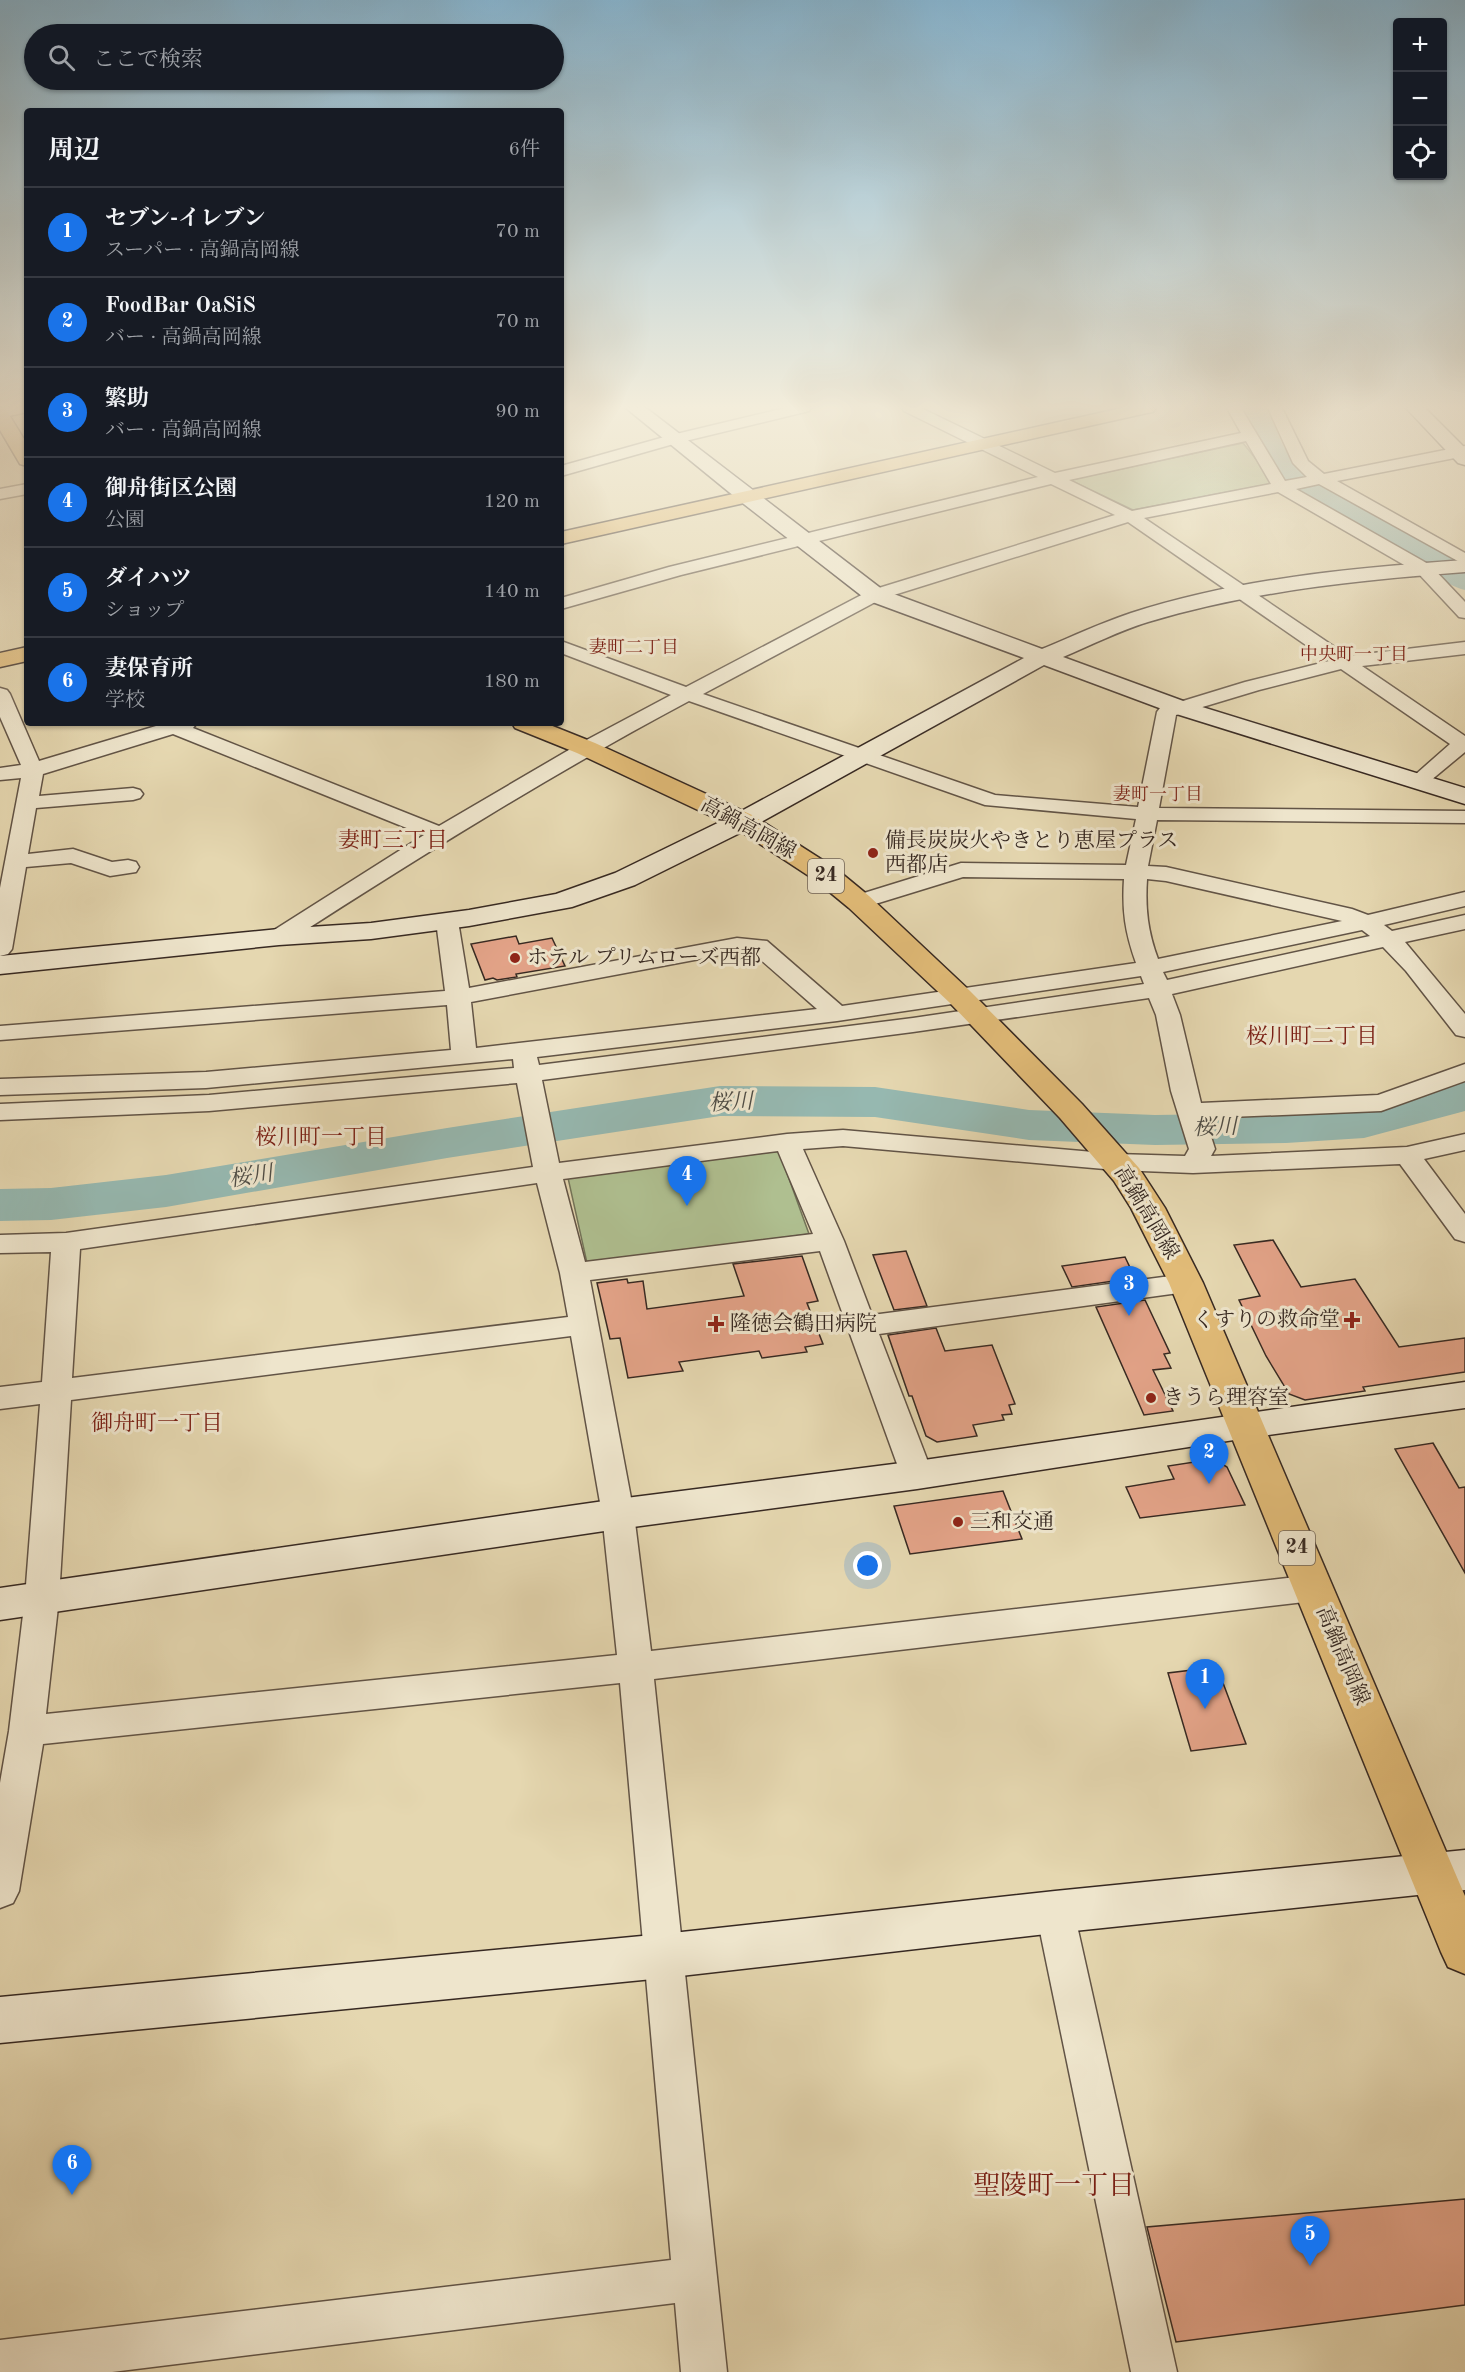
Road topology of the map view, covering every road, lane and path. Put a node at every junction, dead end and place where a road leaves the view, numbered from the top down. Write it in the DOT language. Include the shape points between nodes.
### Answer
graph roads {
  1 [pos="649,519"];
  2 [pos="775,519"];
  3 [pos="893,519"];
  4 [pos="1121,519"];
  5 [pos="1134,519"];
  6 [pos="1341,519"];
  7 [pos="1389,519"];
  8 [pos="564,537"];
  9 [pos="804,541"];
  10 [pos="1465,560"];
  11 [pos="1465,566"];
  12 [pos="1427,569"];
  13 [pos="1242,592"];
  14 [pos="875,595"];
  15 [pos="564,603"];
  16 [pos="1465,613"];
  17 [pos="564,648"];
  18 [pos="1465,648"];
  19 [pos="24,655"];
  20 [pos="1044,656"];
  21 [pos="0,660"];
  22 [pos="1347,662"];
  23 [pos="0,694"];
  24 [pos="686,694"];
  25 [pos="1178,707"];
  26 [pos="178,726"];
  27 [pos="183,726"];
  28 [pos="531,726"];
  29 [pos="1465,746"];
  30 [pos="586,748"];
  31 [pos="861,757"];
  32 [pos="33,770"];
  33 [pos="0,774"];
  34 [pos="1417,782"];
  35 [pos="133,794"];
  36 [pos="1465,796"];
  37 [pos="26,803"];
  38 [pos="1146,814"];
  39 [pos="1465,817"];
  40 [pos="743,821"];
  41 [pos="440,834"];
  42 [pos="10,867"];
  43 [pos="128,867"];
  44 [pos="1136,872"];
  45 [pos="1465,899"];
  46 [pos="859,902"];
  47 [pos="447,921"];
  48 [pos="1368,922"];
  49 [pos="1465,922"];
  50 [pos="279,937"];
  51 [pos="1390,939"];
  52 [pos="0,949"];
  53 [pos="0,965"];
  54 [pos="1155,979"];
  55 [pos="458,997"];
  56 [pos="969,1006"];
  57 [pos="837,1014"];
  58 [pos="1465,1030"];
  59 [pos="0,1033"];
  60 [pos="465,1056"];
  61 [pos="526,1063"];
  62 [pos="1465,1072"];
  63 [pos="0,1087"];
  64 [pos="0,1112"];
  65 [pos="1192,1115"];
  66 [pos="787,1142"];
  67 [pos="1465,1142"];
  68 [pos="1407,1155"];
  69 [pos="1198,1157"];
  70 [pos="1112,1158"];
  71 [pos="548,1173"];
  72 [pos="1465,1233"];
  73 [pos="830,1241"];
  74 [pos="66,1242"];
  75 [pos="0,1244"];
  76 [pos="574,1273"];
  77 [pos="1186,1283"];
  78 [pos="583,1325"];
  79 [pos="861,1326"];
  80 [pos="55,1391"];
  81 [pos="1465,1395"];
  82 [pos="0,1398"];
  83 [pos="1246,1425"];
  84 [pos="917,1475"];
  85 [pos="618,1514"];
  86 [pos="1313,1588"];
  87 [pos="42,1598"];
  88 [pos="0,1604"];
  89 [pos="636,1667"];
  90 [pos="27,1731"];
  91 [pos="1449,1872"];
  92 [pos="0,1891"];
  93 [pos="1055,1912"];
  94 [pos="1465,1952"];
  95 [pos="663,1956"];
  96 [pos="0,2020"];
  97 [pos="694,2279"];
  98 [pos="0,2363"];
  99 [pos="704,2372"];
  100 [pos="1154,2372"];
  1 -- 8 [label="main road"];
  2 -- 9 [label="street"];
  3 -- 9 [label="street"];
  4 -- 14 [label="street"];
  5 -- 13 [label="street"];
  6 -- 12 [label="street"];
  7 -- 10 [label="street"];
  9 -- 14 [label="street"];
  9 -- 15 [label="street" via="675,571"];
  11 -- 12 [label="street"];
  12 -- 13 [label="street" via="1358,574"];
  12 -- 16 [label="street"];
  13 -- 20 [label="street" via="1139,618"];
  13 -- 22 [label="street"];
  14 -- 20 [label="street"];
  14 -- 24 [label="street"];
  17 -- 24 [label="street"];
  18 -- 22 [label="street"];
  19 -- 21 [label="main road"];
  20 -- 25 [label="street"];
  20 -- 31 [label="street"];
  22 -- 25 [label="street"];
  22 -- 29 [label="street"];
  23 -- 32 [label="street"];
  24 -- 30 [label="street"];
  24 -- 31 [label="street"];
  25 -- 34 [label="street"];
  25 -- 38 [label="street" via="1167,712"];
  26 -- 32 [label="street"];
  27 -- 41 [label="street"];
  28 -- 30 [label="main road, 高鍋高岡線 / 24"];
  29 -- 34 [label="street" via="1457,748"];
  30 -- 40 [label="main road, 高鍋高岡線 / 24"];
  30 -- 41 [label="street"];
  31 -- 38 [label="street" via="992,801"];
  31 -- 40 [label="street"];
  32 -- 33 [label="street"];
  32 -- 37 [label="street"];
  34 -- 36 [label="street"];
  35 -- 37 [label="street"];
  37 -- 42 [label="street"];
  38 -- 39 [label="street"];
  38 -- 44 [label="street"];
  40 -- 46 [label="main road, 高鍋高岡線 / 24" via="825,874"];
  40 -- 47 [label="street" via="625,879 562,901"];
  41 -- 50 [label="street"];
  42 -- 43 [label="street" via="73,856 110,869"];
  42 -- 52 [label="street"];
  44 -- 46 [label="street" via="961,870"];
  44 -- 48 [label="street" via="1178,876"];
  44 -- 54 [label="street" via="1137,934"];
  45 -- 48 [label="street"];
  46 -- 56 [label="main road, 高鍋高岡線 / 24"];
  47 -- 50 [label="street"];
  47 -- 55 [label="street"];
  48 -- 51 [label="street"];
  48 -- 54 [label="street"];
  49 -- 51 [label="street"];
  50 -- 53 [label="street"];
  51 -- 54 [label="street"];
  51 -- 58 [label="street"];
  54 -- 56 [label="street"];
  54 -- 65 [label="street"];
  55 -- 57 [label="street" via="737,945 759,946"];
  55 -- 59 [label="street"];
  55 -- 60 [label="street"];
  56 -- 57 [label="street"];
  56 -- 61 [label="street"];
  56 -- 70 [label="main road, 高鍋高岡線 / 24"];
  57 -- 61 [label="street"];
  60 -- 61 [label="street"];
  60 -- 63 [label="street" via="206,1080"];
  61 -- 64 [label="street" via="209,1102"];
  61 -- 71 [label="street"];
  62 -- 65 [label="street" via="1381,1103"];
  65 -- 69 [label="street"];
  66 -- 70 [label="street" via="843,1138"];
  66 -- 71 [label="street"];
  66 -- 73 [label="street"];
  67 -- 68 [label="street"];
  68 -- 69 [label="street"];
  68 -- 72 [label="street"];
  69 -- 70 [label="street"];
  70 -- 77 [label="main road, 高鍋高岡線 / 24" via="1148,1208"];
  71 -- 74 [label="street"];
  71 -- 76 [label="street"];
  73 -- 76 [label="street"];
  73 -- 79 [label="street"];
  74 -- 75 [label="street"];
  74 -- 80 [label="street"];
  76 -- 78 [label="street"];
  77 -- 79 [label="street"];
  77 -- 83 [label="main road, 高鍋高岡線 / 24"];
  78 -- 80 [label="street"];
  78 -- 85 [label="street"];
  79 -- 84 [label="street"];
  80 -- 82 [label="street"];
  80 -- 87 [label="street"];
  81 -- 83 [label="street"];
  83 -- 84 [label="street"];
  83 -- 86 [label="main road, 高鍋高岡線 / 24"];
  84 -- 85 [label="street"];
  85 -- 87 [label="street"];
  85 -- 89 [label="street"];
  86 -- 89 [label="street"];
  86 -- 91 [label="main road, 高鍋高岡線 / 24"];
  87 -- 88 [label="street"];
  87 -- 90 [label="street"];
  89 -- 90 [label="street"];
  89 -- 95 [label="street"];
  90 -- 92 [label="street"];
  91 -- 93 [label="street"];
  91 -- 94 [label="main road, 高鍋高岡線 / 24"];
  93 -- 95 [label="street"];
  93 -- 100 [label="street"];
  95 -- 96 [label="street"];
  95 -- 97 [label="street"];
  97 -- 98 [label="street"];
  97 -- 99 [label="street"];
}
